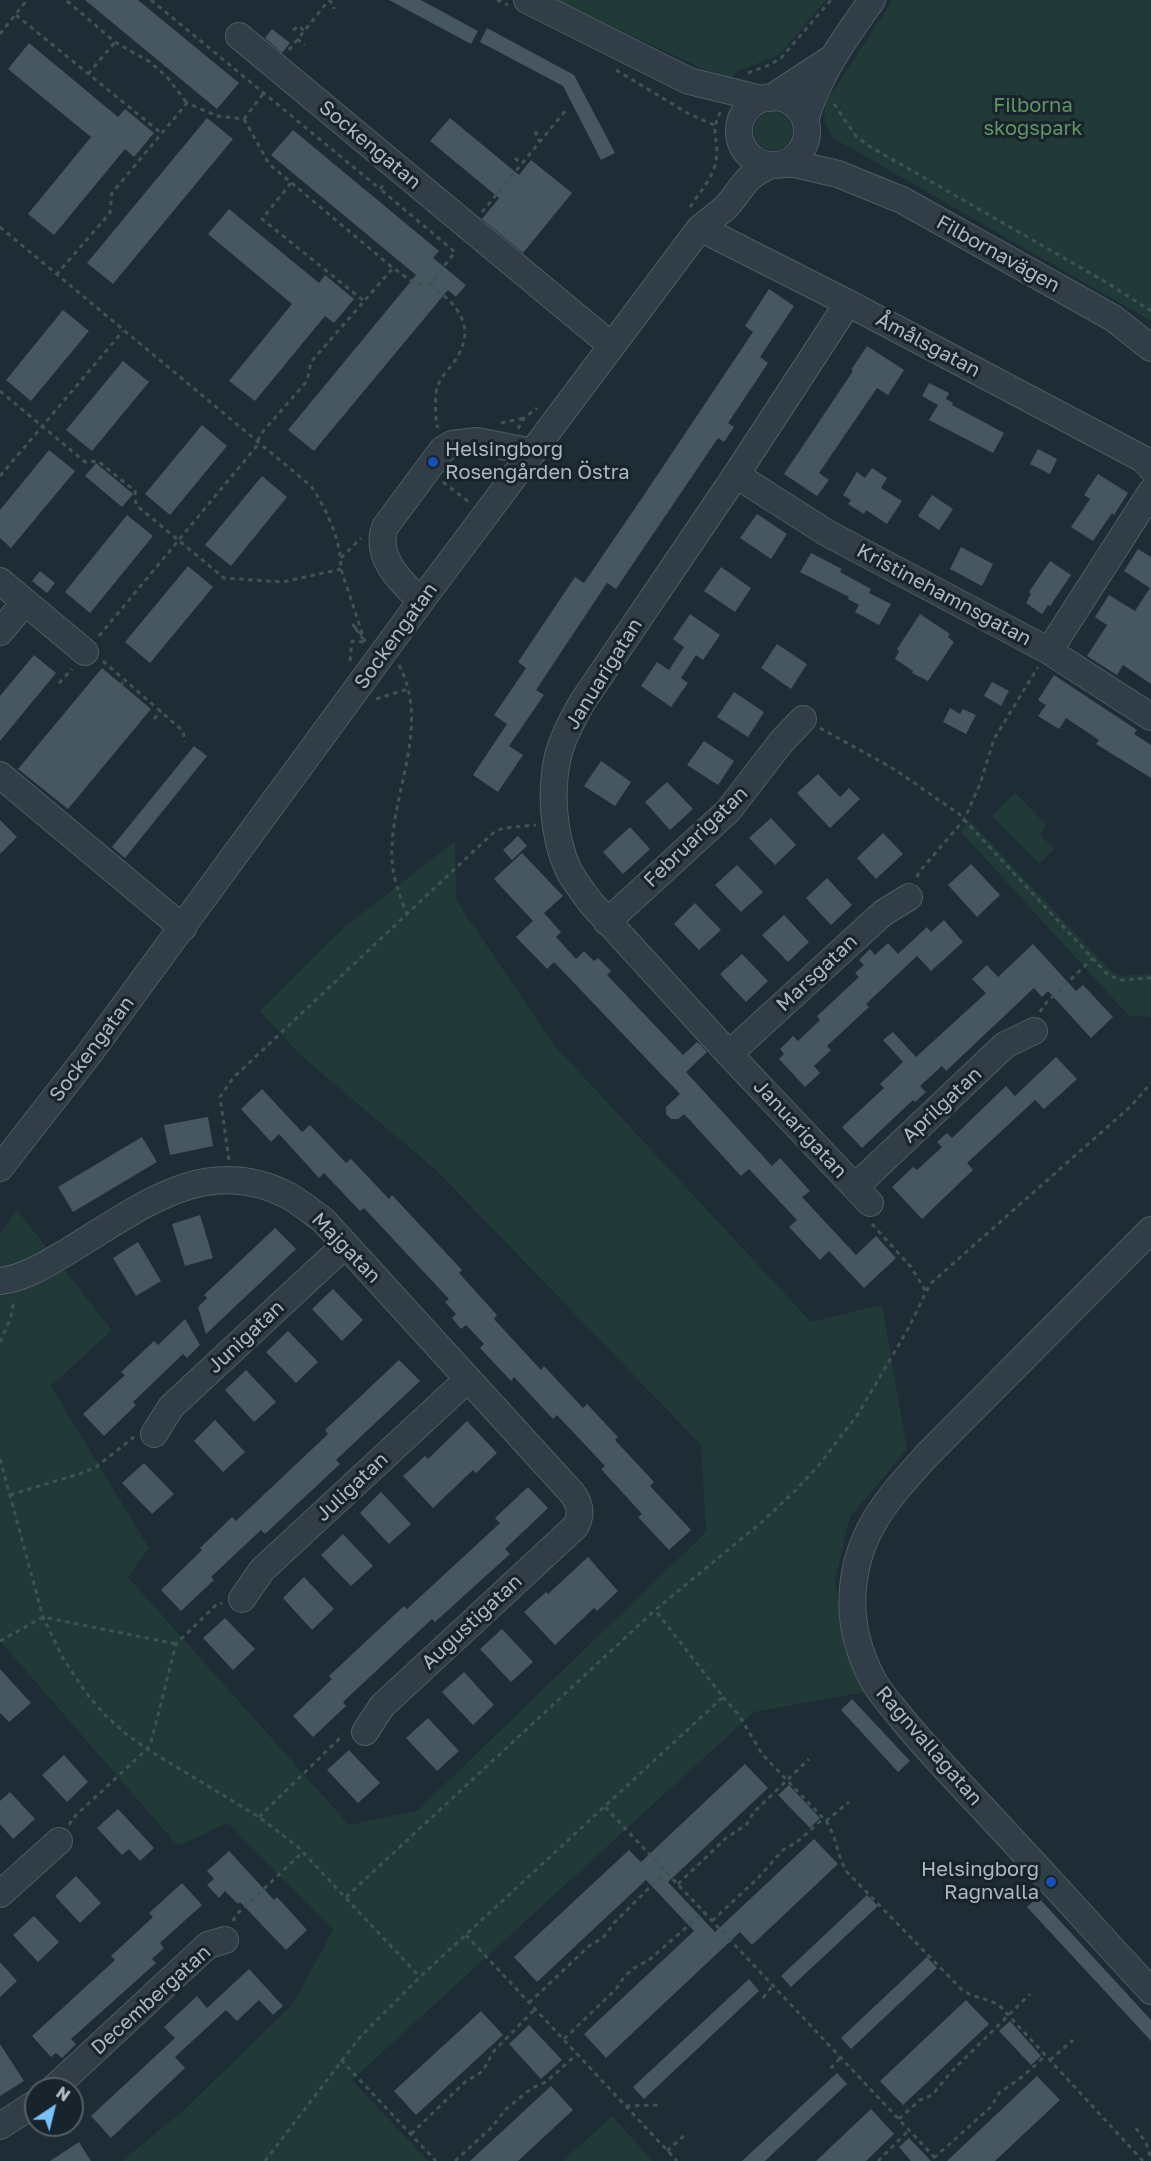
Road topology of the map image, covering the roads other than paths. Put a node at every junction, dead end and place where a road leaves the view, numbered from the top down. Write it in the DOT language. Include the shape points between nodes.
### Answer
graph roads {
  1 [pos="527,0"];
  2 [pos="872,0"];
  3 [pos="239,36"];
  4 [pos="688,81"];
  5 [pos="809,84"];
  6 [pos="766,99"];
  7 [pos="806,124"];
  8 [pos="740,137"];
  9 [pos="776,165"];
  10 [pos="838,174"];
  11 [pos="700,228"];
  12 [pos="848,303"];
  13 [pos="612,346"];
  14 [pos="1151,348"];
  15 [pos="533,452"];
  16 [pos="1151,468"];
  17 [pos="736,475"];
  18 [pos="1151,492"];
  19 [pos="0,581"];
  20 [pos="422,601"];
  21 [pos="25,602"];
  22 [pos="0,632"];
  23 [pos="88,649"];
  24 [pos="1049,651"];
  25 [pos="1151,717"];
  26 [pos="803,719"];
  27 [pos="0,775"];
  28 [pos="909,897"];
  29 [pos="607,922"];
  30 [pos="183,928"];
  31 [pos="1034,1031"];
  32 [pos="729,1054"];
  33 [pos="0,1168"];
  34 [pos="863,1195"];
  35 [pos="1151,1230"];
  36 [pos="345,1245"];
  37 [pos="6,1281"];
  38 [pos="468,1379"];
  39 [pos="154,1434"];
  40 [pos="580,1514"];
  41 [pos="242,1599"];
  42 [pos="365,1732"];
  43 [pos="59,1841"];
  44 [pos="0,1894"];
  45 [pos="225,1940"];
  46 [pos="1151,1991"];
  47 [pos="66,2077"];
  48 [pos="24,2111"];
  49 [pos="0,2126"];
  1 -- 4 [label="street, Filbornavägen"];
  2 -- 5 [label="street"];
  3 -- 13 [label="street, Sockengatan"];
  4 -- 6 [label="street, Filbornavägen"];
  4 -- 8 [label="street, Filbornavägen" via="722,108"];
  5 -- 6 [label="street"];
  5 -- 7 [label="street"];
  6 -- 7 [label="street, Filbornavägen" via="780,98 795,106"];
  6 -- 8 [label="street" via="745,112"];
  7 -- 9 [label="street" via="803,147 797,155"];
  7 -- 10 [label="street, Filbornavägen" via="817,152"];
  8 -- 9 [label="street, Filbornavägen" via="748,155 763,164"];
  8 -- 11 [label="street, Sockengatan" via="731,172"];
  9 -- 10 [label="street, Filbornavägen" via="795,164"];
  9 -- 11 [label="street, Sockengatan" via="757,171 746,180 726,206"];
  10 -- 14 [label="street, Filbornavägen" via="902,200 957,230 1113,318"];
  11 -- 12 [label="street, Åmålsgatan"];
  11 -- 13 [label="street, Sockengatan"];
  12 -- 16 [label="street, Åmålsgatan" via="1143,459"];
  12 -- 17 [label="street, Januarigatan"];
  13 -- 15 [label="street, Sockengatan"];
  15 -- 20 [label="street, Sockengatan"];
  15 -- 20 [label="street" via="467,441 447,447 433,462 385,527 382,539 390,566"];
  17 -- 24 [label="street, Kristinehamnsgatan" via="827,534"];
  17 -- 29 [label="street, Januarigatan" via="573,718 558,755 556,824 562,854"];
  18 -- 24 [label="street"];
  19 -- 21 [label="street"];
  20 -- 30 [label="street, Sockengatan"];
  21 -- 22 [label="street"];
  21 -- 23 [label="street"];
  24 -- 25 [label="street, Kristinehamnsgatan"];
  26 -- 29 [label="street, Februarigatan" via="728,811"];
  27 -- 30 [label="street"];
  28 -- 32 [label="street, Marsgatan" via="883,913"];
  29 -- 32 [label="street, Januarigatan"];
  30 -- 33 [label="street, Sockengatan"];
  31 -- 34 [label="street, Aprilgatan" via="1005,1046"];
  32 -- 34 [label="street, Januarigatan"];
  35 -- 46 [label="street, Ragnvallagatan" via="896,1491 862,1544 853,1590 860,1648 881,1693"];
  36 -- 37 [label="street, Majgatan" via="322,1220 289,1196 254,1183 218,1179 191,1184 155,1199 42,1267"];
  36 -- 38 [label="street, Majgatan"];
  36 -- 39 [label="street, Junigatan" via="171,1407"];
  38 -- 40 [label="street, Majgatan" via="572,1493"];
  38 -- 41 [label="street, Juligatan" via="262,1570"];
  40 -- 42 [label="street, Augustigatan" via="574,1527 382,1706"];
  43 -- 44 [label="street"];
  45 -- 47 [label="street, Decembergatan" via="208,1945"];
  48 -- 49 [label="street"];
}
